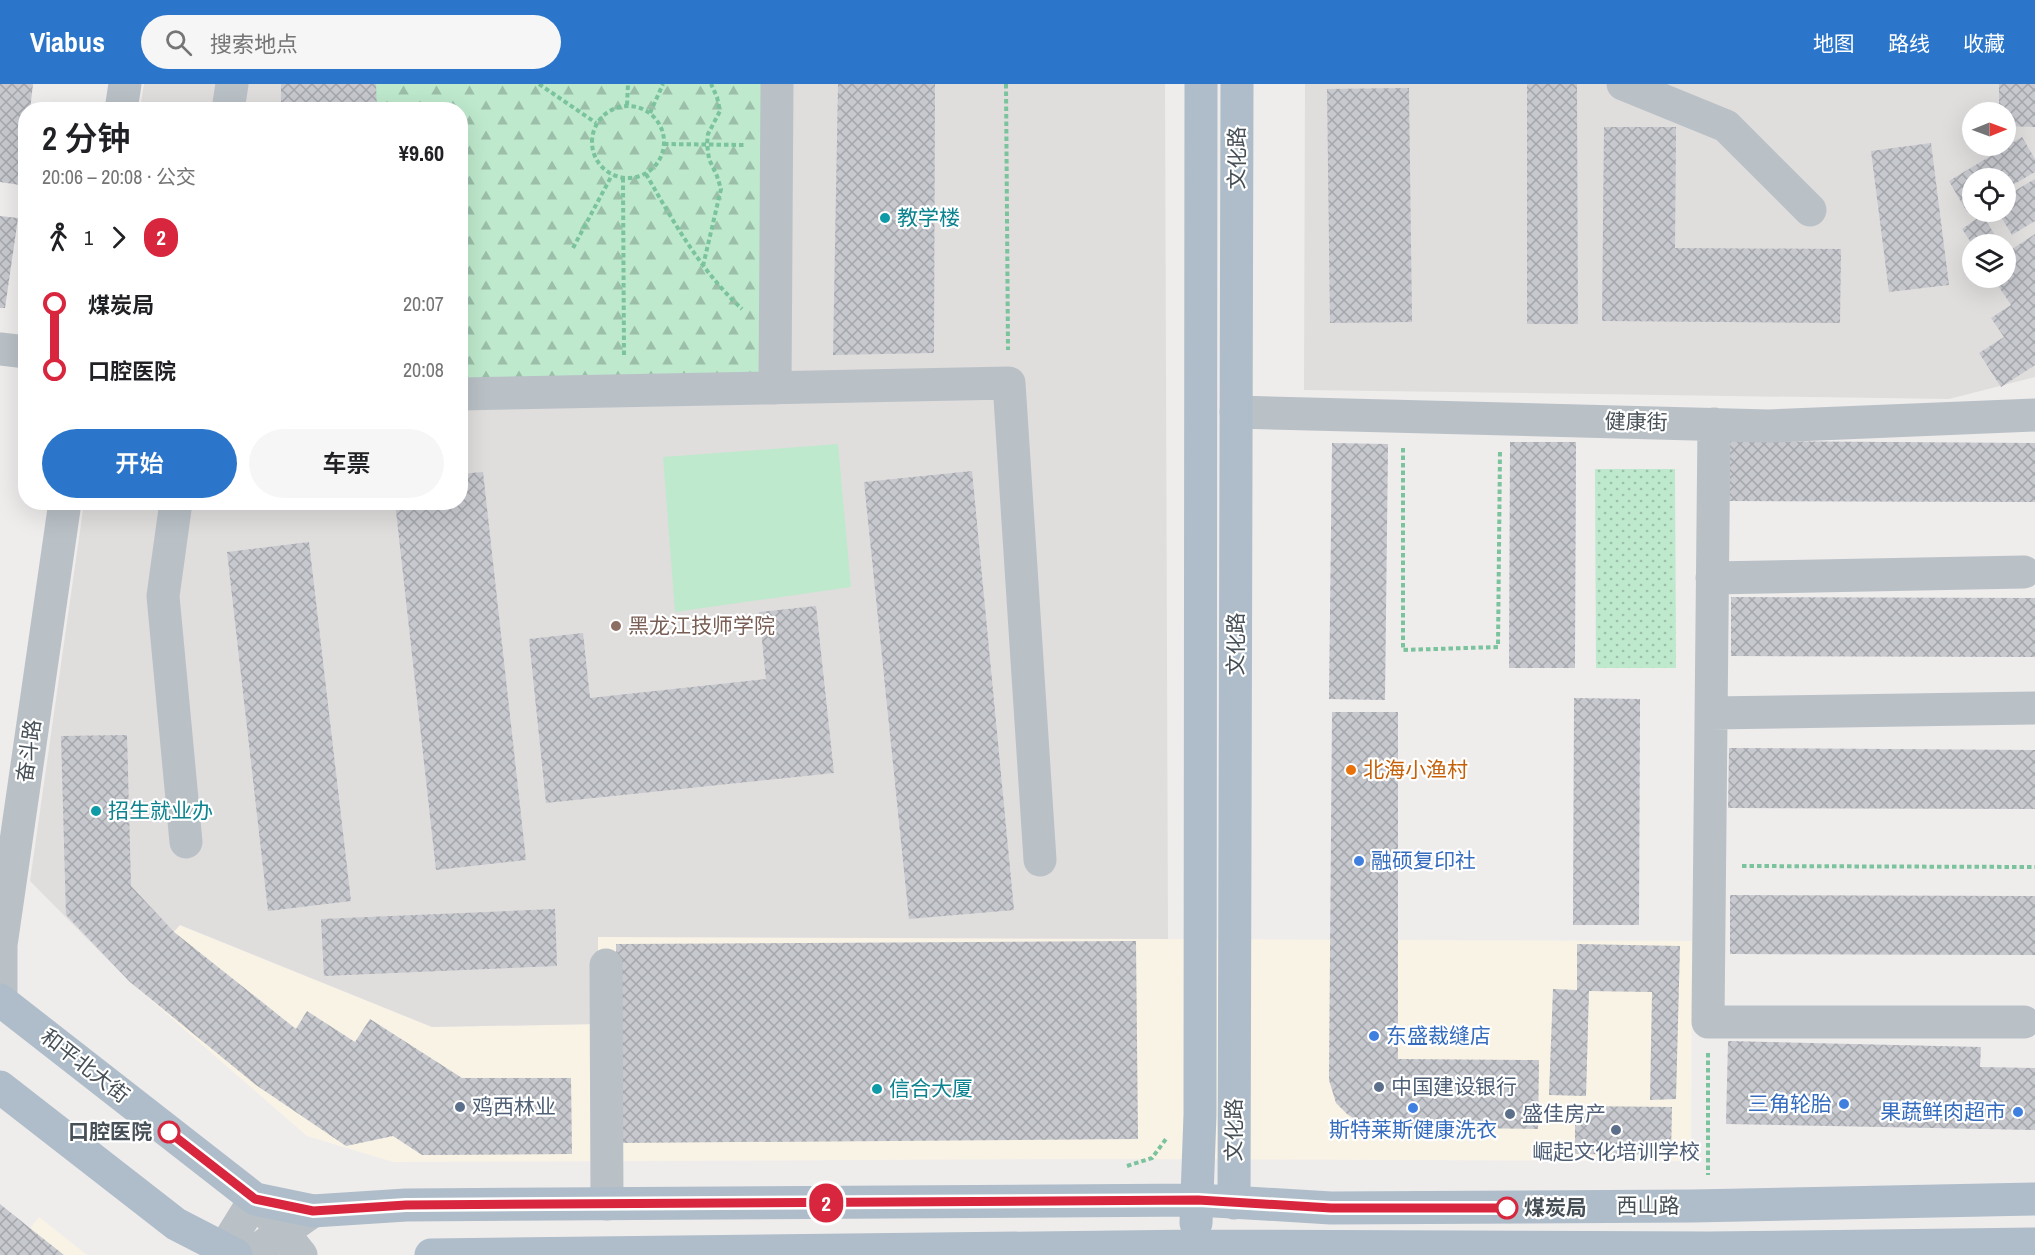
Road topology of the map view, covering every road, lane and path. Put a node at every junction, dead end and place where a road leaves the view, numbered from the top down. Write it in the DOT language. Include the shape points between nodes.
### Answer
graph roads {
  1 [pos="125,84"];
  2 [pos="232,84"];
  3 [pos="539,84"];
  4 [pos="628,84"];
  5 [pos="663,84"];
  6 [pos="711,84"];
  7 [pos="777,84"];
  8 [pos="1006,84"];
  9 [pos="1201,84"];
  10 [pos="1237,84"];
  11 [pos="1623,84"];
  12 [pos="122,102"];
  13 [pos="229,102"];
  14 [pos="627,105"];
  15 [pos="650,113"];
  16 [pos="596,123"];
  17 [pos="664,144"];
  18 [pos="707,144"];
  19 [pos="776,145"];
  20 [pos="646,174"];
  21 [pos="612,175"];
  22 [pos="623,178"];
  23 [pos="1810,210"];
  24 [pos="573,248"];
  25 [pos="703,266"];
  26 [pos="1006,321"];
  27 [pos="775,339"];
  28 [pos="0,349"];
  29 [pos="18,351"];
  30 [pos="1200,371"];
  31 [pos="1237,371"];
  32 [pos="775,388"];
  33 [pos="624,391"];
  34 [pos="468,394"];
  35 [pos="1236,412"];
  36 [pos="2035,415"];
  37 [pos="1403,417"];
  38 [pos="1501,419"];
  39 [pos="1714,424"];
  40 [pos="64,510"];
  41 [pos="175,510"];
  42 [pos="2024,572"];
  43 [pos="1712,578"];
  44 [pos="2035,708"];
  45 [pos="1711,713"];
  46 [pos="186,842"];
  47 [pos="1040,860"];
  48 [pos="1709,866"];
  49 [pos="2035,867"];
  50 [pos="606,964"];
  51 [pos="0,1000"];
  52 [pos="1708,1022"];
  53 [pos="2024,1022"];
  54 [pos="0,1087"];
  55 [pos="1708,1145"];
  56 [pos="255,1199"];
  57 [pos="2035,1199"];
  58 [pos="1198,1200"];
  59 [pos="1234,1203"];
  60 [pos="607,1204"];
  61 [pos="313,1211"];
  62 [pos="292,1244"];
  63 [pos="2035,1244"];
  64 [pos="1196,1246"];
  65 [pos="1996,1250"];
  66 [pos="1748,1251"];
  67 [pos="239,1253"];
  68 [pos="431,1255"];
  1 -- 12 [label="street"];
  2 -- 13 [label="street"];
  3 -- 16 [label="path"];
  4 -- 14 [label="path"];
  5 -- 15 [label="path"];
  6 -- 18 [label="path" via="720,111"];
  7 -- 19 [label="street"];
  8 -- 26 [label="path"];
  9 -- 30 [label="main road, 文化路"];
  10 -- 31 [label="main road, 文化路"];
  11 -- 23 [label="street" via="1726,126"];
  14 -- 15 [label="path"];
  14 -- 16 [label="path" via="615,107"];
  15 -- 17 [label="path" via="659,122"];
  16 -- 21 [label="path" via="593,152"];
  17 -- 18 [label="path"];
  17 -- 20 [label="path" via="662,156"];
  18 -- 19 [label="path"];
  18 -- 25 [label="path" via="721,189"];
  19 -- 27 [label="street"];
  20 -- 22 [label="path"];
  20 -- 25 [label="path"];
  21 -- 22 [label="path"];
  21 -- 24 [label="path"];
  22 -- 33 [label="path"];
  25 -- 27 [label="path" via="721,290"];
  27 -- 32 [label="street"];
  28 -- 29 [label="street"];
  30 -- 31 [label="street"];
  30 -- 58 [label="main road, 文化路"];
  31 -- 35 [label="main road, 文化路"];
  32 -- 33 [label="street"];
  32 -- 47 [label="street" via="1010,383"];
  33 -- 34 [label="street"];
  35 -- 37 [label="street, 健康街"];
  35 -- 59 [label="main road, 文化路"];
  36 -- 39 [label="street, 健康街" via="1769,426"];
  37 -- 38 [label="street, 健康街"];
  37 -- 38 [label="path" via="1403,650 1498,647"];
  38 -- 39 [label="street, 健康街"];
  39 -- 43 [label="street"];
  40 -- 51 [label="street, 奋斗路" via="2,945"];
  41 -- 46 [label="street" via="163,596"];
  42 -- 43 [label="street"];
  43 -- 45 [label="street"];
  44 -- 45 [label="street"];
  45 -- 48 [label="street"];
  48 -- 49 [label="path"];
  48 -- 52 [label="street"];
  50 -- 60 [label="street"];
  51 -- 56 [label="main road, 和平北大街"];
  52 -- 53 [label="street"];
  52 -- 55 [label="path"];
  54 -- 67 [label="main road" via="176,1224"];
  56 -- 61 [label="main road, 西山路"];
  56 -- 62 [label="street, 和平北大街"];
  56 -- 67 [label="street"];
  57 -- 59 [label="main road, 西山路" via="1507,1208 1331,1208"];
  58 -- 59 [label="main road, 西山路"];
  58 -- 60 [label="main road, 西山路"];
  58 -- 64 [label="main road, 文化路"];
  59 -- 64 [label="main road"];
  60 -- 61 [label="main road, 西山路" via="406,1205"];
  61 -- 62 [label="street"];
  62 -- 67 [label="street"];
  63 -- 65 [label="main road, 西山路"];
  64 -- 66 [label="main road, 西山路"];
  64 -- 68 [label="main road, 西山路"];
  65 -- 66 [label="main road, 西山路"];
}
